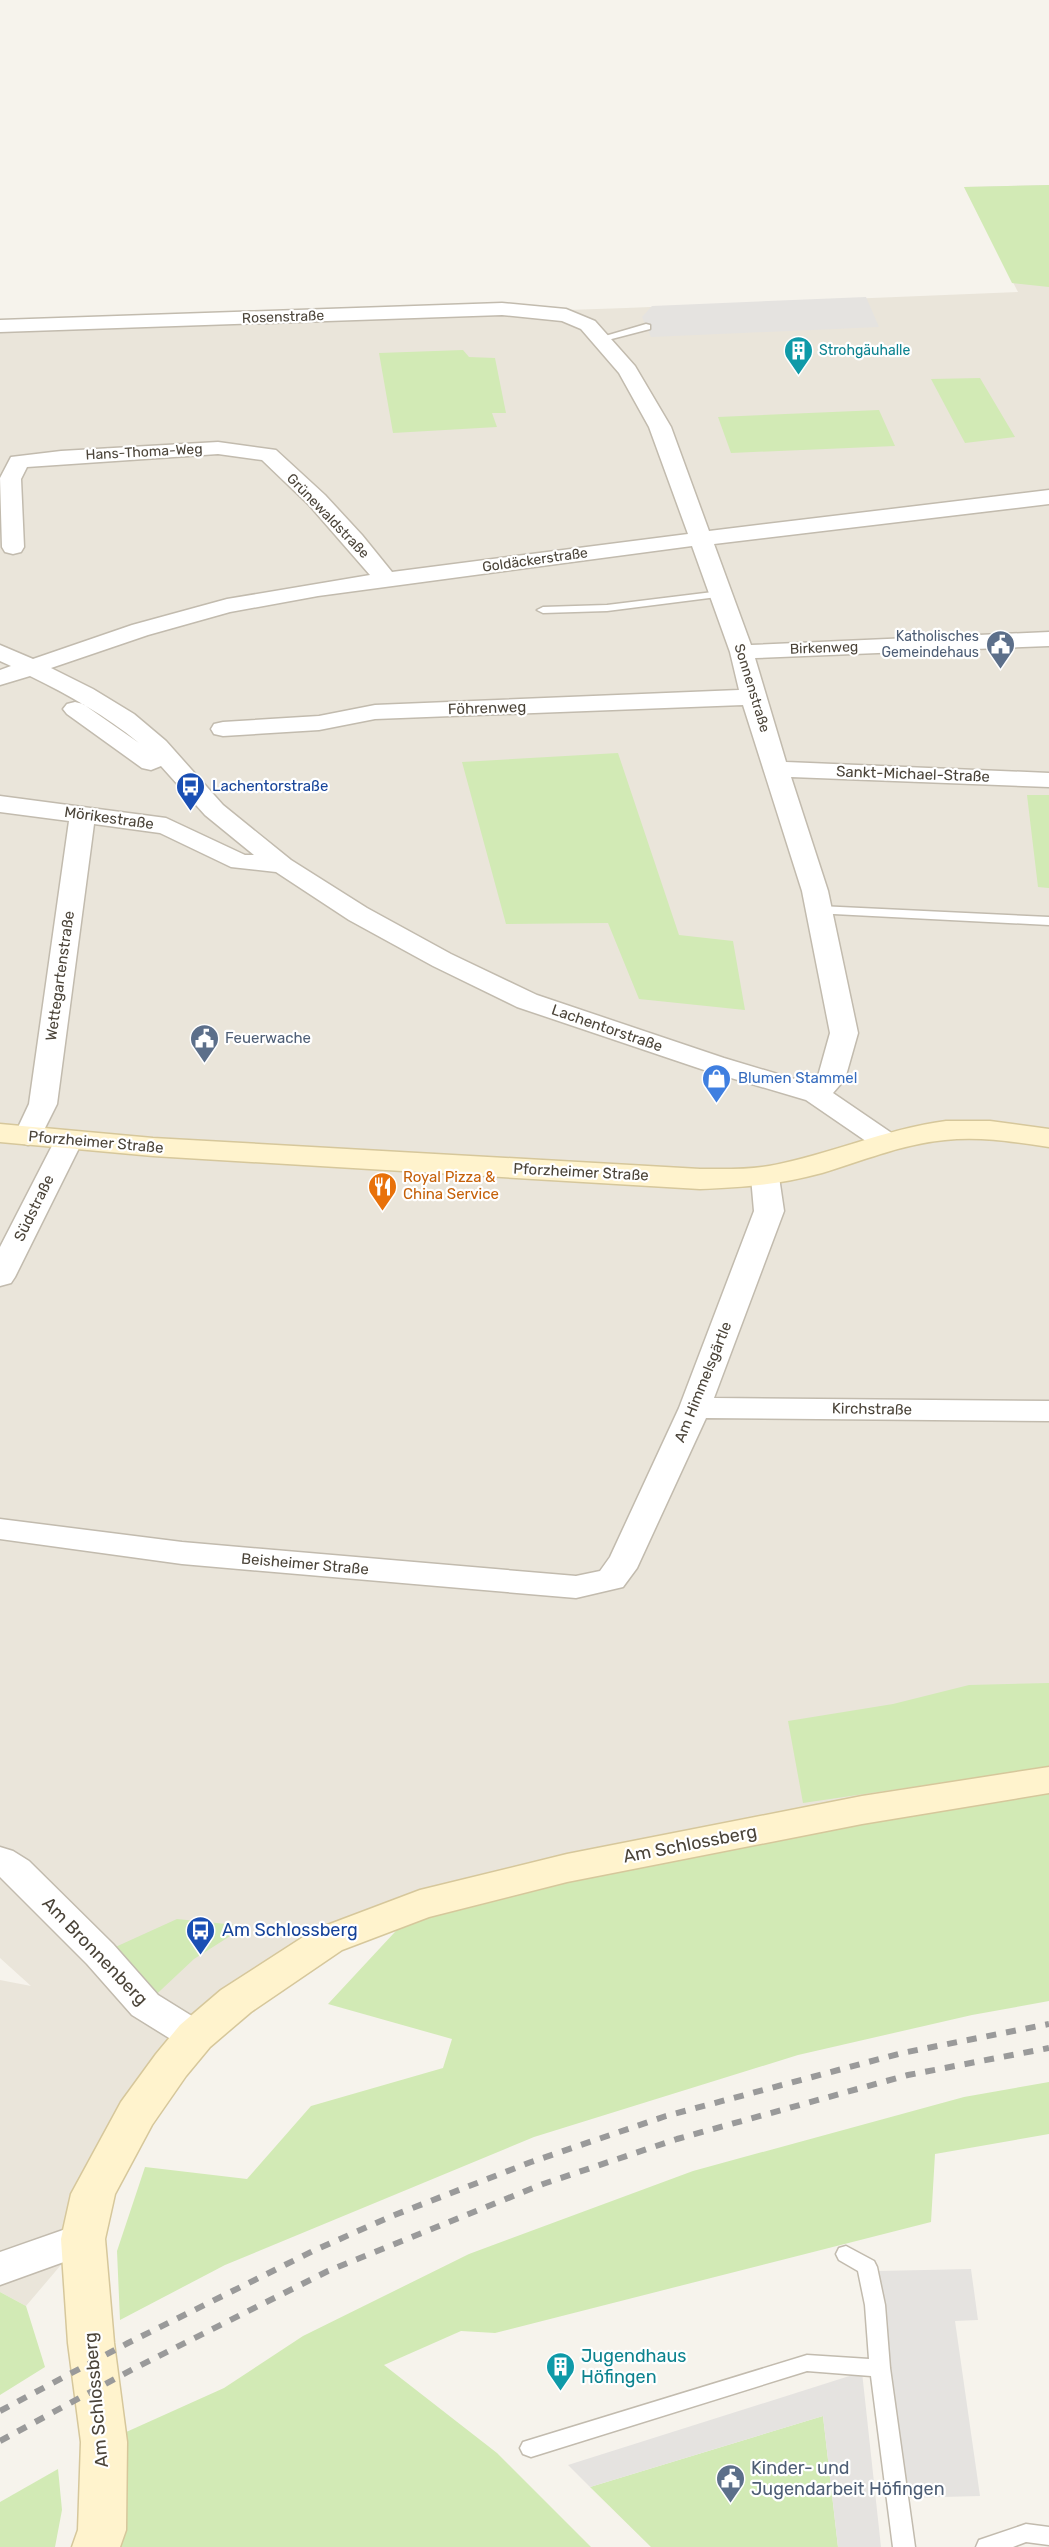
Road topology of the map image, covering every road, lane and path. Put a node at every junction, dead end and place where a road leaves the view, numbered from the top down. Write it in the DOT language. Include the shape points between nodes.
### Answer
graph roads {
  1 [pos="566,315"];
  2 [pos="0,326"];
  3 [pos="646,327"];
  4 [pos="600,339"];
  5 [pos="268,455"];
  6 [pos="1049,497"];
  7 [pos="701,539"];
  8 [pos="13,546"];
  9 [pos="386,580"];
  10 [pos="721,594"];
  11 [pos="543,610"];
  12 [pos="1049,639"];
  13 [pos="0,652"];
  14 [pos="742,652"];
  15 [pos="30,669"];
  16 [pos="0,678"];
  17 [pos="753,697"];
  18 [pos="223,729"];
  19 [pos="777,768"];
  20 [pos="1049,780"];
  21 [pos="0,804"];
  22 [pos="83,814"];
  23 [pos="282,865"];
  24 [pos="819,910"];
  25 [pos="1049,921"];
  26 [pos="816,1094"];
  27 [pos="14,1134"];
  28 [pos="1049,1138"];
  29 [pos="69,1140"];
  30 [pos="886,1142"];
  31 [pos="765,1177"];
  32 [pos="0,1277"];
  33 [pos="696,1408"];
  34 [pos="1049,1411"];
  35 [pos="0,1529"];
  36 [pos="611,1579"];
  37 [pos="1049,1780"];
  38 [pos="0,1860"];
  39 [pos="195,2036"];
  40 [pos="83,2239"];
  41 [pos="846,2254"];
  42 [pos="0,2269"];
  43 [pos="880,2368"];
  44 [pos="531,2448"];
  45 [pos="1049,2536"];
  46 [pos="96,2547"];
  47 [pos="904,2547"];
  48 [pos="987,2547"];
  1 -- 2 [label="street, Rosenstraße" via="502,309"];
  1 -- 4 [label="street, Sonnenstraße" via="588,326"];
  3 -- 4 [label="lane"];
  4 -- 7 [label="street, Sonnenstraße" via="628,370 660,427"];
  5 -- 8 [label="street, Hans-Thoma-Weg" via="207,448 19,462 10,479"];
  5 -- 9 [label="street, Grünewaldstraße" via="324,508"];
  6 -- 7 [label="street, Goldäckerstraße"];
  7 -- 9 [label="street, Goldäckerstraße"];
  7 -- 10 [label="street, Sonnenstraße"];
  9 -- 15 [label="street, Goldäckerstraße" via="227,606 140,630"];
  10 -- 11 [label="lane" via="607,608"];
  10 -- 14 [label="street, Sonnenstraße"];
  12 -- 14 [label="street, Birkenweg"];
  13 -- 15 [label="street, Lachentorstraße"];
  14 -- 17 [label="street, Sonnenstraße"];
  15 -- 16 [label="street, Goldäckerstraße"];
  15 -- 23 [label="street, Lachentorstraße" via="69,705 192,787 207,804"];
  17 -- 18 [label="street, Föhrenweg" via="375,712 319,723"];
  17 -- 19 [label="street, Sonnenstraße"];
  19 -- 20 [label="street, Sankt-Michael-Straße"];
  19 -- 24 [label="street, Sonnenstraße"];
  21 -- 22 [label="street, Mörikestraße"];
  22 -- 23 [label="street, Mörikestraße" via="166,826 240,862"];
  22 -- 27 [label="street, Wettegartenstraße" via="43,1104"];
  23 -- 26 [label="street, Lachentorstraße" via="369,920 527,1001"];
  24 -- 25 [label="lane"];
  24 -- 26 [label="street, Sonnenstraße" via="844,1033 831,1079"];
  26 -- 30 [label="street, Lachentorstraße"];
  27 -- 29 [label="main road, Pforzheimer Straße"];
  28 -- 30 [label="main road, Pforzheimer Straße" via="974,1129 933,1132"];
  29 -- 31 [label="main road, Pforzheimer Straße" via="688,1178"];
  29 -- 32 [label="street, Südstraße"];
  30 -- 31 [label="main road, Pforzheimer Straße"];
  31 -- 33 [label="street, Am Himmelsgärtle" via="769,1211"];
  33 -- 34 [label="street, Kirchstraße"];
  33 -- 36 [label="street, Am Himmelsgärtle" via="625,1560"];
  35 -- 36 [label="street, Beisheimer Straße" via="182,1553 576,1587"];
  37 -- 39 [label="main road, Am Schlossberg" via="862,1810 567,1868 420,1905 328,1940 236,2001"];
  38 -- 39 [label="street, Am Bronnenberg" via="16,1870 145,2005"];
  39 -- 40 [label="main road, Am Schlossberg" via="136,2114 93,2194"];
  40 -- 42 [label="street"];
  40 -- 46 [label="main road, Am Schlossberg" via="104,2442 102,2530"];
  41 -- 43 [label="lane" via="867,2267 875,2305"];
  43 -- 44 [label="lane" via="807,2363"];
  43 -- 47 [label="lane"];
  45 -- 48 [label="lane" via="1026,2533"];
}
